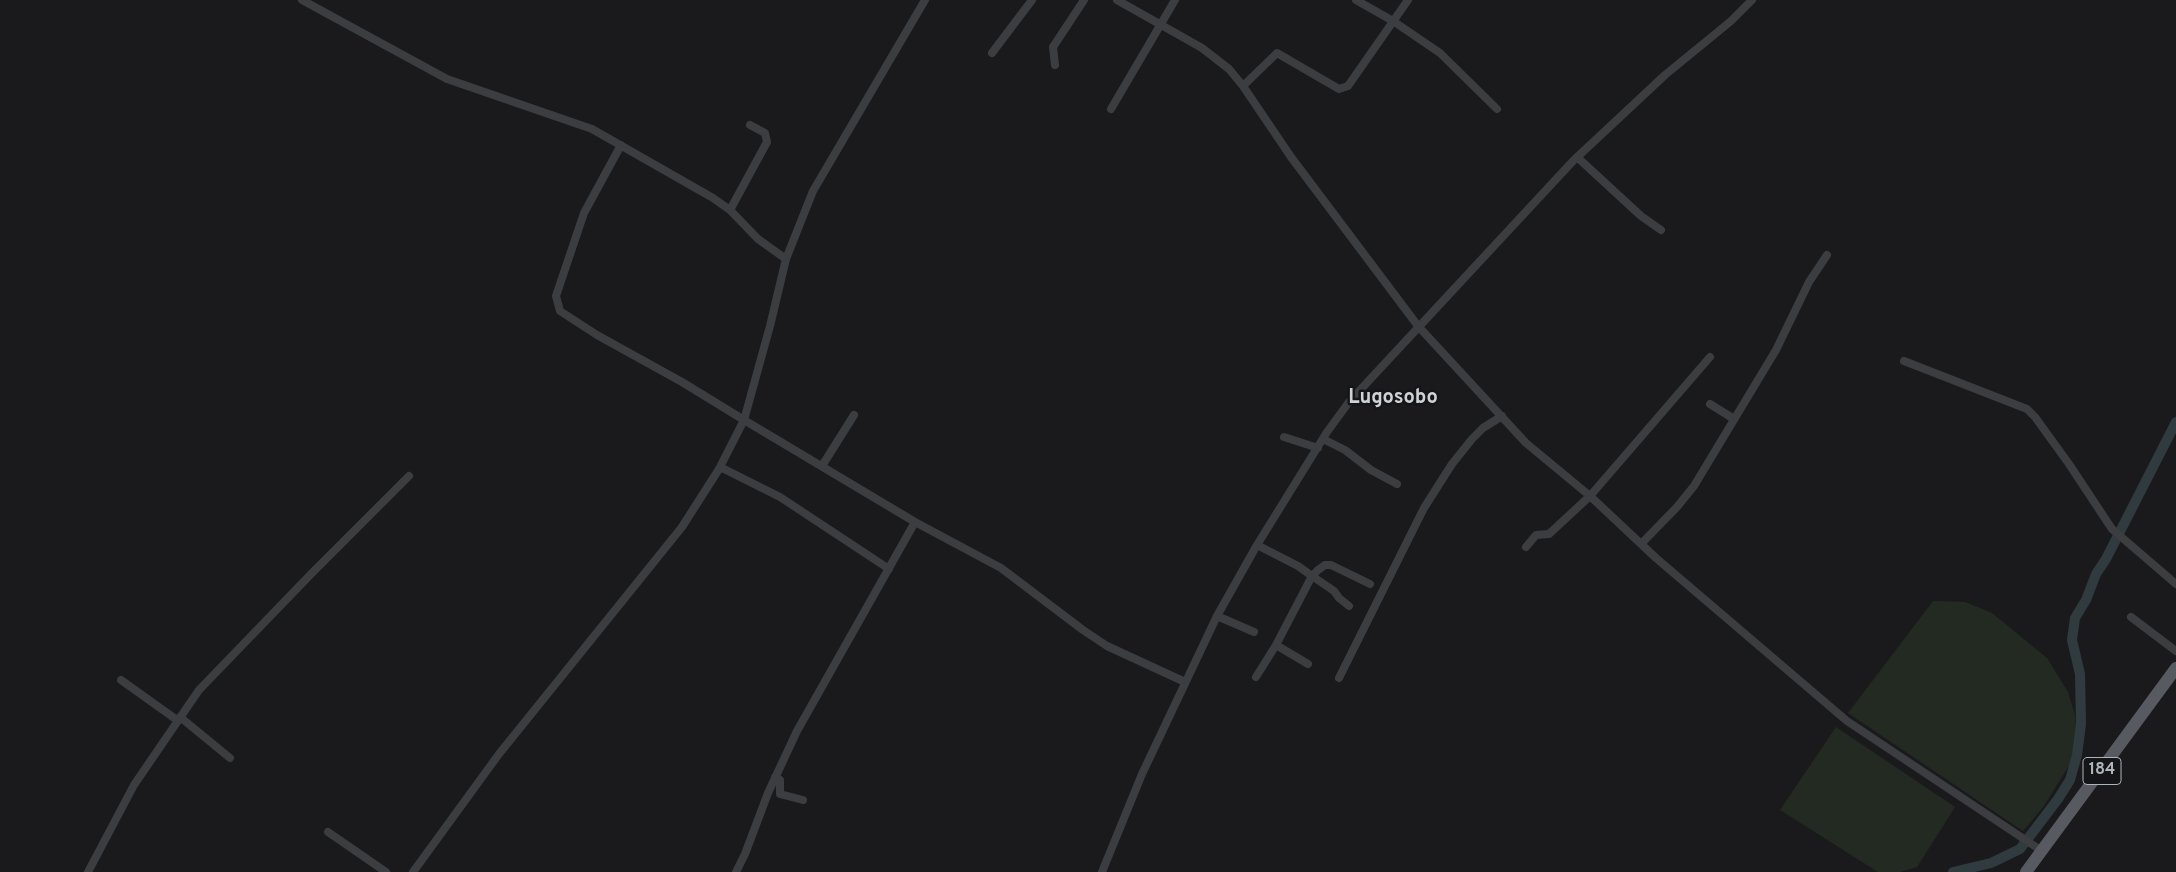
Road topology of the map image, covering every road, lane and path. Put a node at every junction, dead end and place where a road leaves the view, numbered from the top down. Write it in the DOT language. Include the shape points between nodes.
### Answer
graph roads {
  1 [pos="302,0"];
  2 [pos="925,0"];
  3 [pos="1032,0"];
  4 [pos="1084,0"];
  5 [pos="1117,0"];
  6 [pos="1175,0"];
  7 [pos="1356,0"];
  8 [pos="1408,0"];
  9 [pos="1752,0"];
  10 [pos="1393,21"];
  11 [pos="1161,24"];
  12 [pos="992,54"];
  13 [pos="1054,65"];
  14 [pos="1243,86"];
  15 [pos="1110,109"];
  16 [pos="1496,109"];
  17 [pos="750,125"];
  18 [pos="621,144"];
  19 [pos="1577,157"];
  20 [pos="730,210"];
  21 [pos="1661,230"];
  22 [pos="1827,255"];
  23 [pos="786,259"];
  24 [pos="1418,326"];
  25 [pos="1710,357"];
  26 [pos="1904,361"];
  27 [pos="1710,404"];
  28 [pos="854,415"];
  29 [pos="1502,416"];
  30 [pos="1734,419"];
  31 [pos="744,420"];
  32 [pos="1284,437"];
  33 [pos="1323,440"];
  34 [pos="1318,448"];
  35 [pos="822,466"];
  36 [pos="720,467"];
  37 [pos="409,476"];
  38 [pos="1397,484"];
  39 [pos="1590,496"];
  40 [pos="915,522"];
  41 [pos="1257,544"];
  42 [pos="1641,544"];
  43 [pos="1526,547"];
  44 [pos="889,570"];
  45 [pos="1312,576"];
  46 [pos="1370,584"];
  47 [pos="2176,584"];
  48 [pos="1349,606"];
  49 [pos="1217,616"];
  50 [pos="2131,617"];
  51 [pos="1254,632"];
  52 [pos="1276,644"];
  53 [pos="2176,651"];
  54 [pos="1308,664"];
  55 [pos="2176,668"];
  56 [pos="1256,677"];
  57 [pos="1338,678"];
  58 [pos="121,680"];
  59 [pos="1185,682"];
  60 [pos="179,718"];
  61 [pos="230,758"];
  62 [pos="776,777"];
  63 [pos="803,800"];
  64 [pos="328,832"];
  65 [pos="2033,845"];
  66 [pos="1103,870"];
  67 [pos="88,872"];
  68 [pos="386,872"];
  69 [pos="413,872"];
  70 [pos="736,872"];
  71 [pos="1112,872"];
  72 [pos="2026,872"];
  1 -- 18 [label="street" via="447,79 592,129"];
  2 -- 23 [label="street" via="812,192"];
  3 -- 12 [label="street"];
  4 -- 13 [label="street" via="1053,47"];
  5 -- 11 [label="street"];
  6 -- 11 [label="street"];
  7 -- 10 [label="street"];
  8 -- 10 [label="street"];
  9 -- 19 [label="street"];
  10 -- 14 [label="street" via="1348,86 1339,89 1277,53"];
  10 -- 16 [label="street" via="1440,53"];
  11 -- 14 [label="street" via="1220,61"];
  11 -- 15 [label="street"];
  14 -- 24 [label="street" via="1291,157"];
  17 -- 20 [label="street" via="766,133 768,142"];
  18 -- 20 [label="street"];
  18 -- 31 [label="street" via="584,213 556,296 560,311"];
  19 -- 21 [label="street" via="1641,216"];
  19 -- 24 [label="street"];
  20 -- 23 [label="street" via="758,239"];
  22 -- 30 [label="street"];
  23 -- 31 [label="street"];
  24 -- 29 [label="street"];
  24 -- 33 [label="street" via="1349,402"];
  25 -- 39 [label="street"];
  26 -- 47 [label="street" via="2027,409 2036,416 2112,529"];
  27 -- 30 [label="street"];
  28 -- 35 [label="street"];
  29 -- 39 [label="street" via="1526,444"];
  29 -- 57 [label="street" via="1472,439 1424,508"];
  30 -- 42 [label="street" via="1694,486"];
  31 -- 35 [label="street"];
  31 -- 36 [label="street"];
  32 -- 34 [label="street"];
  33 -- 34 [label="street"];
  33 -- 38 [label="street" via="1345,450"];
  34 -- 41 [label="street"];
  35 -- 40 [label="street"];
  36 -- 44 [label="street" via="780,497"];
  36 -- 69 [label="street" via="682,527 499,754"];
  37 -- 60 [label="street" via="211,676"];
  39 -- 42 [label="street"];
  39 -- 43 [label="street" via="1549,534 1536,535"];
  40 -- 44 [label="street"];
  40 -- 59 [label="street" via="1002,568 1107,646"];
  41 -- 45 [label="street"];
  41 -- 49 [label="street"];
  42 -- 65 [label="street" via="1847,721"];
  44 -- 62 [label="street" via="797,731"];
  45 -- 46 [label="street" via="1327,564"];
  45 -- 48 [label="street"];
  45 -- 52 [label="street"];
  49 -- 51 [label="street"];
  49 -- 59 [label="street"];
  50 -- 53 [label="street"];
  52 -- 54 [label="street"];
  52 -- 56 [label="street"];
  55 -- 65 [label="main road, 184"];
  58 -- 60 [label="street"];
  59 -- 66 [label="street" via="1142,774"];
  60 -- 61 [label="street"];
  60 -- 67 [label="street" via="134,785"];
  62 -- 63 [label="street" via="780,780 780,794"];
  62 -- 70 [label="street"];
  64 -- 68 [label="street"];
  65 -- 72 [label="main road, 184"];
  66 -- 71 [label="street"];
}
